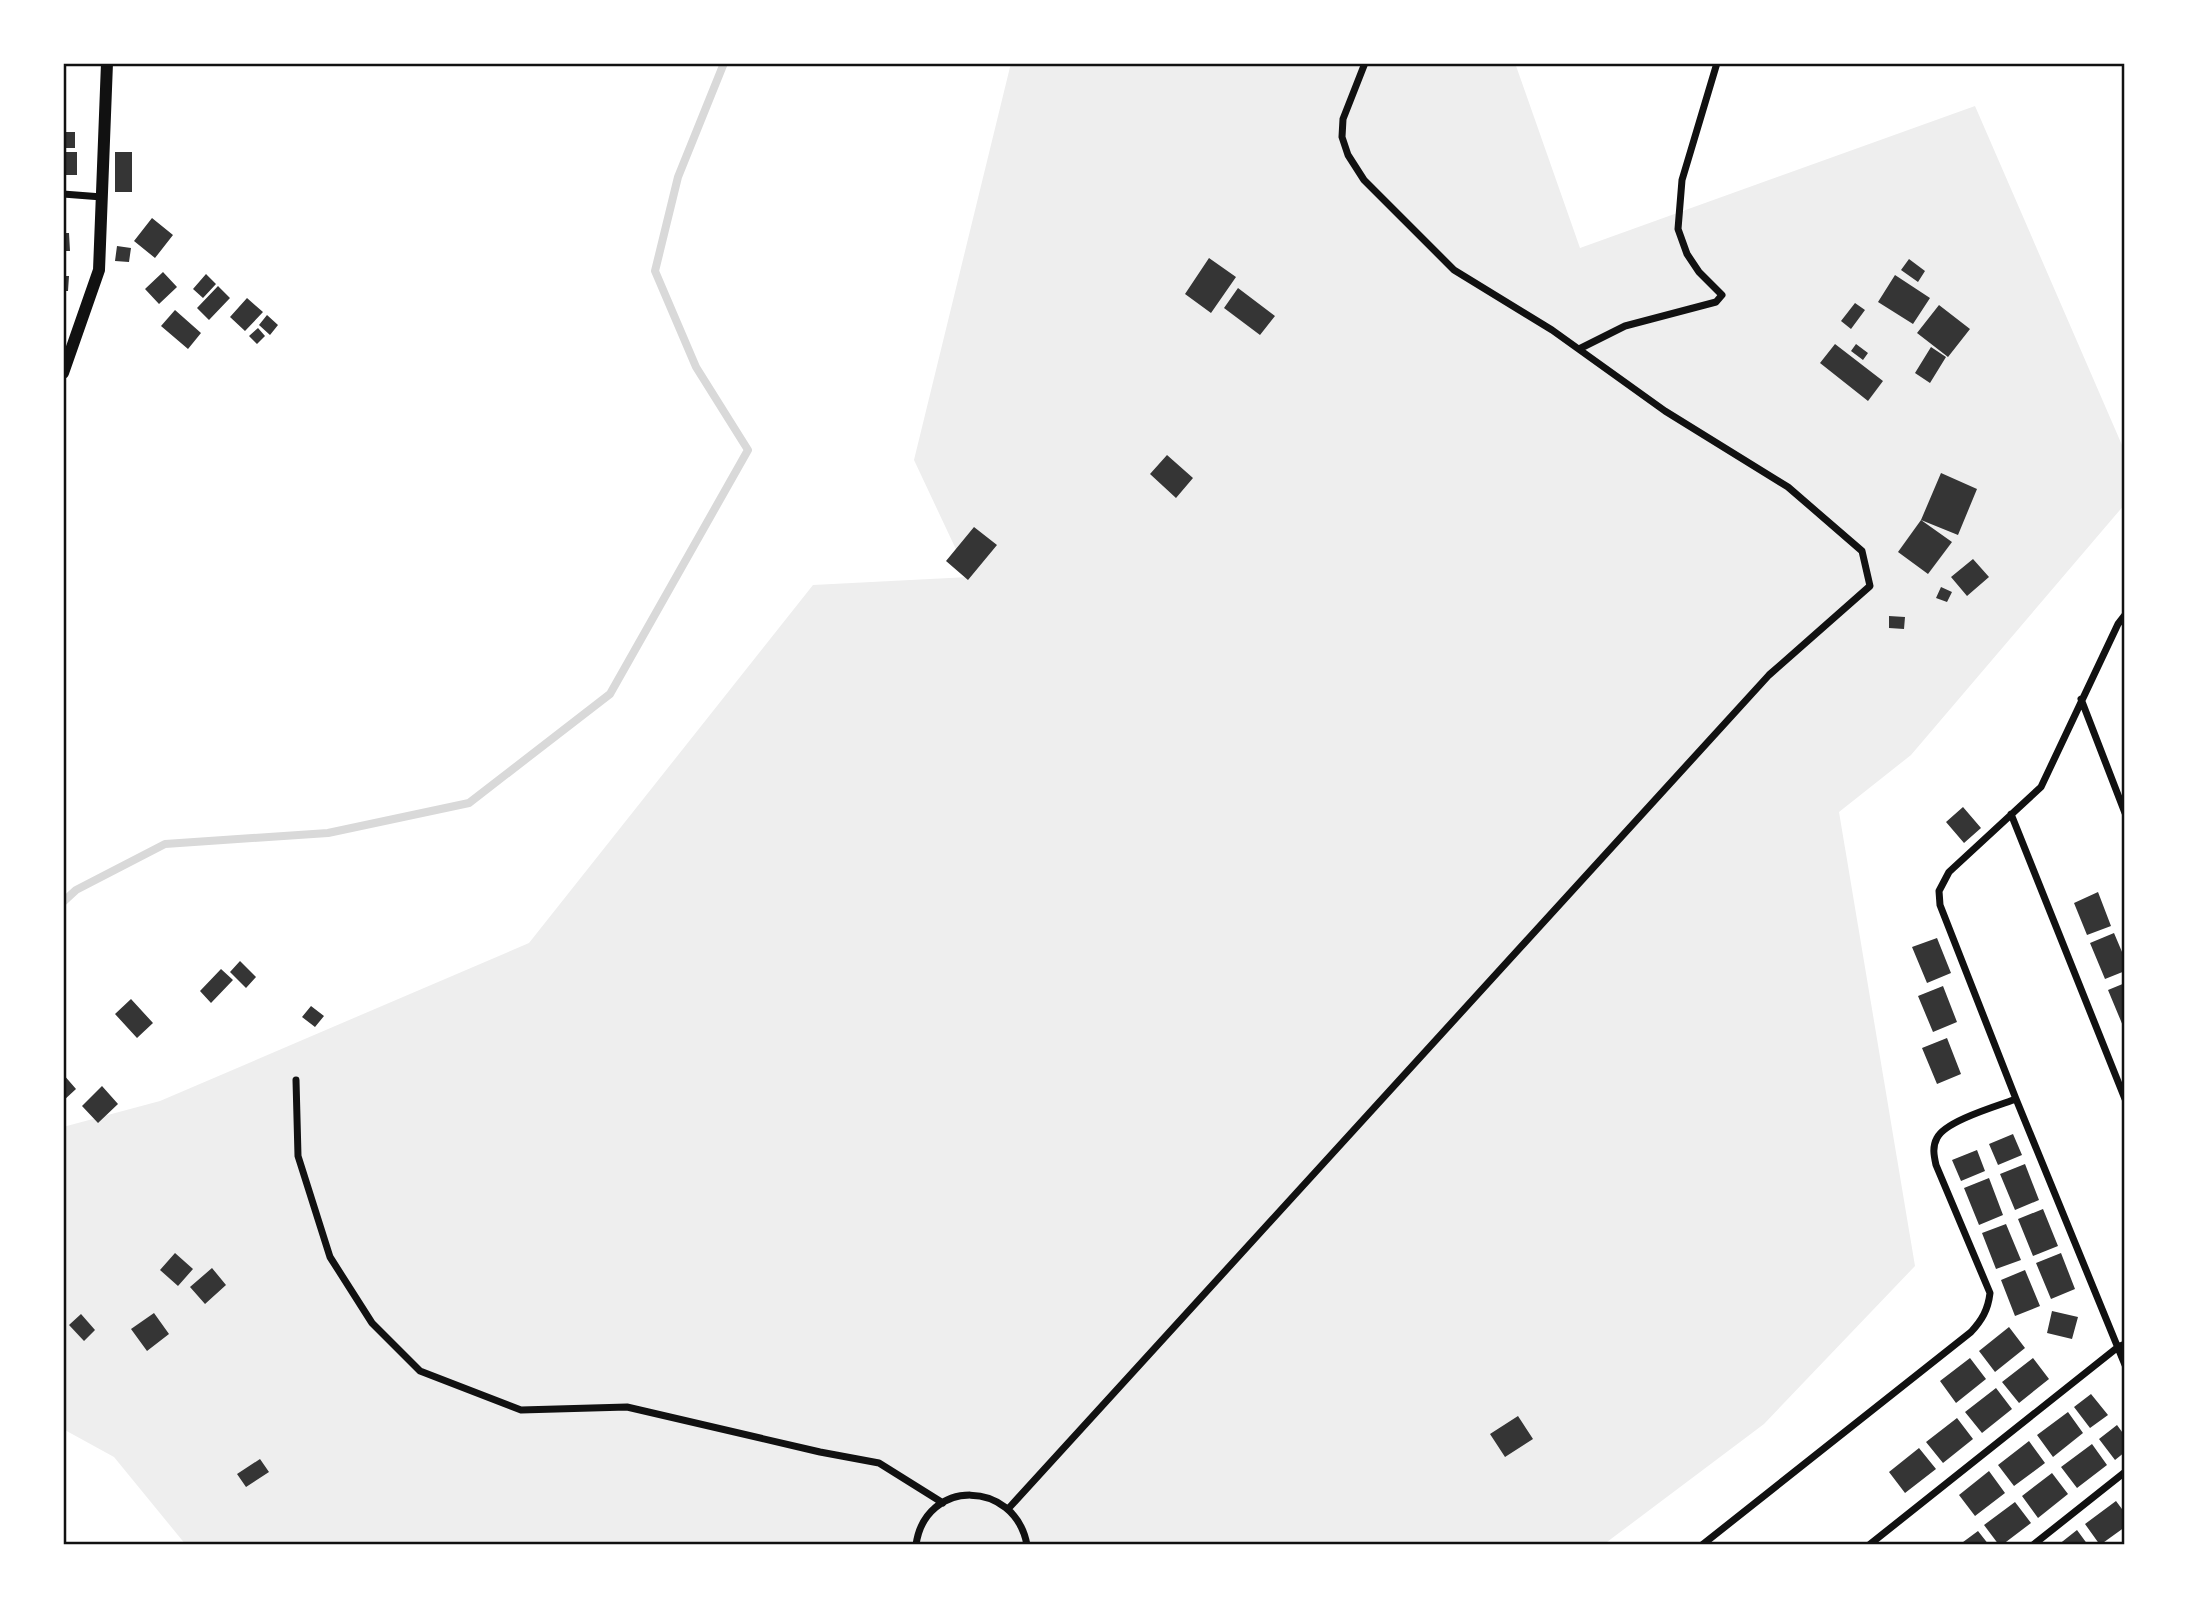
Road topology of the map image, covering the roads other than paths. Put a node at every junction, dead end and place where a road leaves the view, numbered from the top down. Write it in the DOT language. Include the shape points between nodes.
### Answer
graph roads {
  1 [pos="107,63"];
  2 [pos="1365,63"];
  3 [pos="1717,63"];
  4 [pos="63,194"];
  5 [pos="102,197"];
  6 [pos="1579,349"];
  7 [pos="63,373"];
  8 [pos="2125,615"];
  9 [pos="2081,699"];
  10 [pos="2125,813"];
  11 [pos="2011,814"];
  12 [pos="296,1080"];
  13 [pos="2016,1098"];
  14 [pos="2125,1099"];
  15 [pos="2122,1345"];
  16 [pos="2125,1365"];
  17 [pos="2125,1472"];
  18 [pos="943,1503"];
  19 [pos="1008,1509"];
  20 [pos="916,1545"];
  21 [pos="1027,1545"];
  22 [pos="1702,1545"];
  23 [pos="1869,1545"];
  24 [pos="2033,1545"];
  1 -- 5 [label="street"];
  2 -- 6 [label="street" via="1343,120 1342,137 1364,180 1454,270"];
  3 -- 6 [label="street" via="1682,180 1678,229 1699,272 1722,295 1716,302 1625,326"];
  4 -- 5 [label="street"];
  5 -- 7 [label="street" via="99,270"];
  6 -- 19 [label="street" via="1665,411 1788,487 1862,551 1870,586 1769,675"];
  8 -- 9 [label="street"];
  9 -- 10 [label="street"];
  9 -- 11 [label="street" via="2041,787"];
  11 -- 13 [label="street" via="1949,872 1939,891 1940,905"];
  11 -- 14 [label="street"];
  12 -- 18 [label="street" via="298,1156 330,1257 372,1323 420,1371 521,1410 627,1407 879,1463"];
  13 -- 15 [label="street"];
  13 -- 22 [label="street" via="1948,1126 1937,1136 1933,1150 1990,1293 1981,1321"];
  15 -- 16 [label="street"];
  15 -- 23 [label="street"];
  17 -- 24 [label="street"];
  18 -- 19 [label="street" via="969,1494 997,1500"];
  18 -- 20 [label="street" via="923,1523"];
  19 -- 21 [label="street" via="1018,1520"];
}
